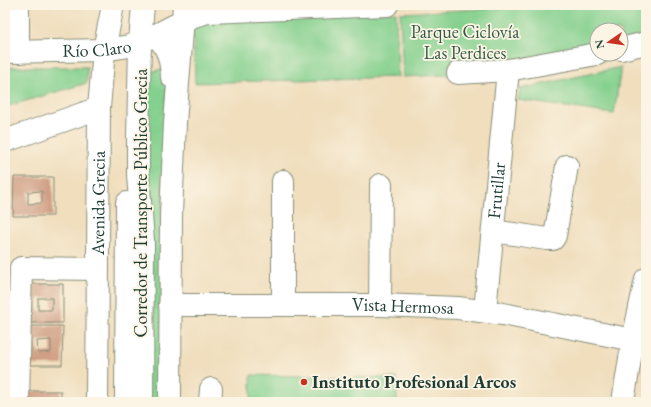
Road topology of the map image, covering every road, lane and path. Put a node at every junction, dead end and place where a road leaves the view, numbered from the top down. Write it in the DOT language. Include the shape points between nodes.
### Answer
graph roads {
  1 [pos="18,5"];
  2 [pos="113,5"];
  3 [pos="129,5"];
  4 [pos="143,5"];
  5 [pos="387,5"];
  6 [pos="183,13"];
  7 [pos="142,41"];
  8 [pos="646,43"];
  9 [pos="629,47"];
  10 [pos="104,50"];
  11 [pos="11,52"];
  12 [pos="589,55"];
  13 [pos="508,70"];
  14 [pos="458,73"];
  15 [pos="99,108"];
  16 [pos="175,124"];
  17 [pos="5,141"];
  18 [pos="567,166"];
  19 [pos="283,181"];
  20 [pos="381,185"];
  21 [pos="493,231"];
  22 [pos="98,269"];
  23 [pos="646,279"];
  24 [pos="170,305"];
  25 [pos="283,305"];
  26 [pos="380,305"];
  27 [pos="485,311"];
  28 [pos="633,340"];
  29 [pos="18,402"];
  30 [pos="97,402"];
  31 [pos="126,402"];
  32 [pos="142,402"];
  33 [pos="170,402"];
  34 [pos="623,402"];
  1 -- 11 [label="street"];
  2 -- 10 [label="street, Avenida Grecia"];
  3 -- 7 [label="street, Corredor de Transporte Público Grecia"];
  4 -- 7 [label="street, Corredor de Transporte Público Grecia"];
  5 -- 6 [label="street, Río Claro"];
  6 -- 7 [label="street, Río Claro"];
  6 -- 16 [label="street"];
  7 -- 10 [label="street, Río Claro"];
  7 -- 16 [label="street" via="163,43 168,51"];
  7 -- 31 [label="street, Corredor de Transporte Público Grecia" via="130,118 127,159"];
  7 -- 32 [label="street, Corredor de Transporte Público Grecia" via="138,175 142,242"];
  8 -- 9 [label="street"];
  10 -- 11 [label="street, Río Claro"];
  10 -- 15 [label="street, Avenida Grecia"];
  12 -- 13 [label="street"];
  13 -- 14 [label="street"];
  13 -- 21 [label="street, Frutillar"];
  15 -- 17 [label="street"];
  15 -- 22 [label="street, Avenida Grecia"];
  16 -- 24 [label="street"];
  18 -- 21 [label="street" via="555,236 552,239"];
  19 -- 25 [label="street"];
  20 -- 26 [label="street"];
  21 -- 27 [label="street, Frutillar"];
  22 -- 29 [label="street" via="21,268"];
  22 -- 30 [label="street, Avenida Grecia"];
  23 -- 28 [label="street"];
  24 -- 25 [label="street, Vista Hermosa"];
  24 -- 33 [label="street"];
  25 -- 26 [label="street, Vista Hermosa"];
  26 -- 27 [label="street, Vista Hermosa"];
  27 -- 28 [label="street, Vista Hermosa"];
  28 -- 34 [label="street"];
}
